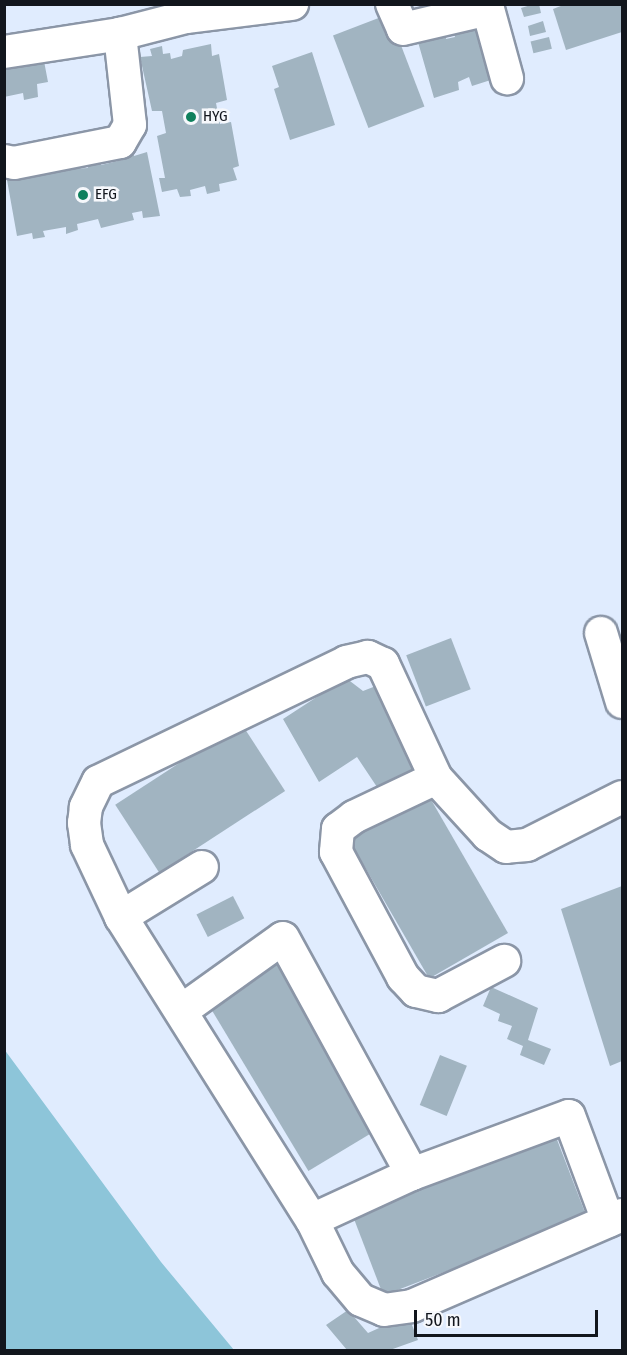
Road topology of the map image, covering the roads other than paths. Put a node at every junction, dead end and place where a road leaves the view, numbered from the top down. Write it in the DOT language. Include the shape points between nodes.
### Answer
graph roads {
  1 [pos="292,4"];
  2 [pos="392,4"];
  3 [pos="120,33"];
  4 [pos="4,52"];
  5 [pos="507,78"];
  6 [pos="4,161"];
  7 [pos="602,633"];
  8 [pos="622,702"];
  9 [pos="436,778"];
  10 [pos="622,797"];
  11 [pos="202,867"];
  12 [pos="120,917"];
  13 [pos="504,961"];
  14 [pos="181,1011"];
  15 [pos="412,1174"];
  16 [pos="615,1218"];
  17 [pos="312,1220"];
  1 -- 3 [label="street" via="186,17"];
  2 -- 5 [label="street" via="404,29 488,9"];
  3 -- 4 [label="street"];
  3 -- 6 [label="street" via="130,124 120,142 14,163"];
  7 -- 8 [label="street"];
  9 -- 10 [label="street" via="488,835 506,847 527,845"];
  9 -- 12 [label="street" via="383,664 368,657 347,662 98,782 86,807 86,834"];
  9 -- 13 [label="street" via="354,817 338,829 336,852 403,977 416,991 438,996"];
  11 -- 12 [label="street"];
  12 -- 14 [label="street"];
  14 -- 15 [label="street" via="283,938"];
  14 -- 17 [label="street"];
  15 -- 16 [label="street" via="568,1116"];
  15 -- 17 [label="street"];
  16 -- 17 [label="street" via="412,1306 384,1310 361,1300 338,1273"];
}
